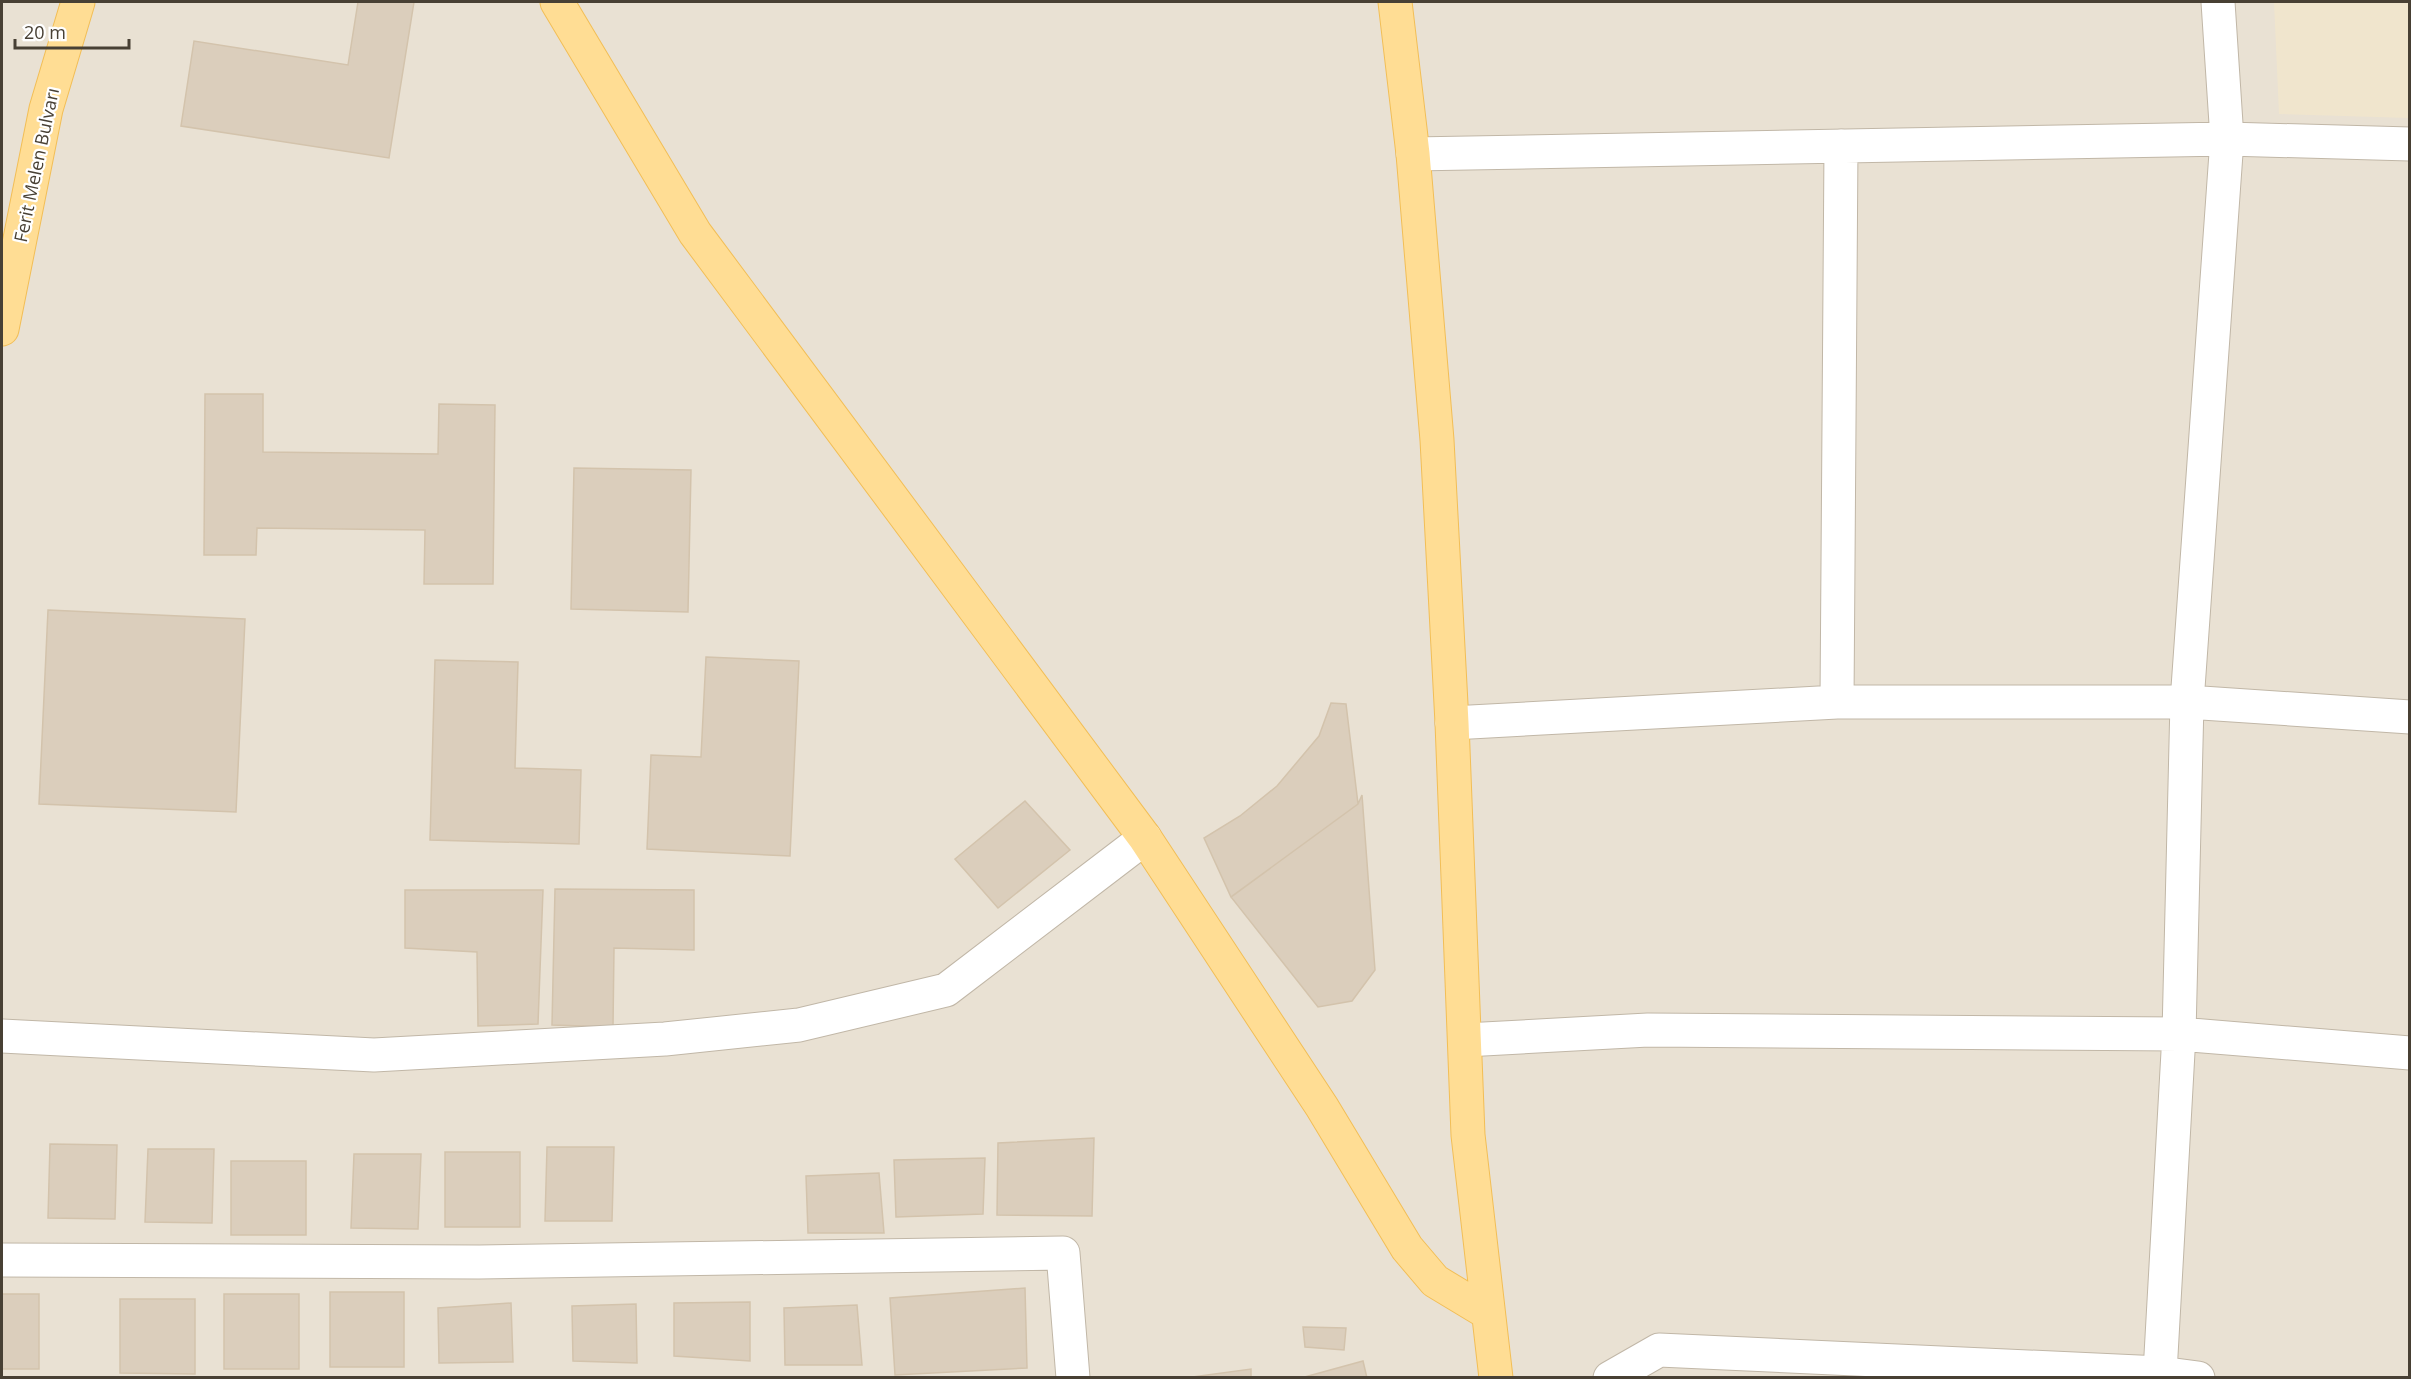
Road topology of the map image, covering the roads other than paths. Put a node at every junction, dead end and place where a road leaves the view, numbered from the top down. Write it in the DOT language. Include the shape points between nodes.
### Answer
graph roads {
  1 [pos="78,2"];
  2 [pos="557,2"];
  3 [pos="1395,2"];
  4 [pos="2218,2"];
  5 [pos="2227,139"];
  6 [pos="2409,144"];
  7 [pos="1841,146"];
  8 [pos="1413,154"];
  9 [pos="2,329"];
  10 [pos="1837,702"];
  11 [pos="2187,702"];
  12 [pos="2409,717"];
  13 [pos="1452,723"];
  14 [pos="1145,838"];
  15 [pos="2179,1034"];
  16 [pos="2,1036"];
  17 [pos="1465,1040"];
  18 [pos="2409,1053"];
  19 [pos="2,1260"];
  20 [pos="1488,1313"];
  21 [pos="2160,1373"];
  22 [pos="1073,1377"];
  23 [pos="1496,1377"];
  24 [pos="1610,1377"];
  25 [pos="2198,1377"];
  1 -- 9 [label="main road, Ferit Melen Bulvarı" via="46,109"];
  2 -- 14 [label="main road" via="695,233"];
  3 -- 8 [label="main road"];
  4 -- 5 [label="street"];
  5 -- 6 [label="street"];
  5 -- 7 [label="street"];
  5 -- 11 [label="street"];
  7 -- 8 [label="street"];
  7 -- 10 [label="street"];
  8 -- 13 [label="main road" via="1437,440"];
  10 -- 11 [label="street"];
  10 -- 13 [label="street"];
  11 -- 12 [label="street"];
  11 -- 15 [label="street"];
  13 -- 17 [label="main road"];
  14 -- 16 [label="street" via="946,990 798,1025 665,1039 374,1055"];
  14 -- 20 [label="main road" via="1322,1107 1407,1248 1435,1281"];
  15 -- 17 [label="street" via="1648,1030"];
  15 -- 18 [label="street"];
  15 -- 21 [label="street"];
  17 -- 20 [label="main road" via="1468,1135"];
  19 -- 22 [label="street" via="479,1262 1063,1252"];
  20 -- 23 [label="main road"];
  21 -- 24 [label="street" via="1659,1350"];
  21 -- 25 [label="street"];
}
